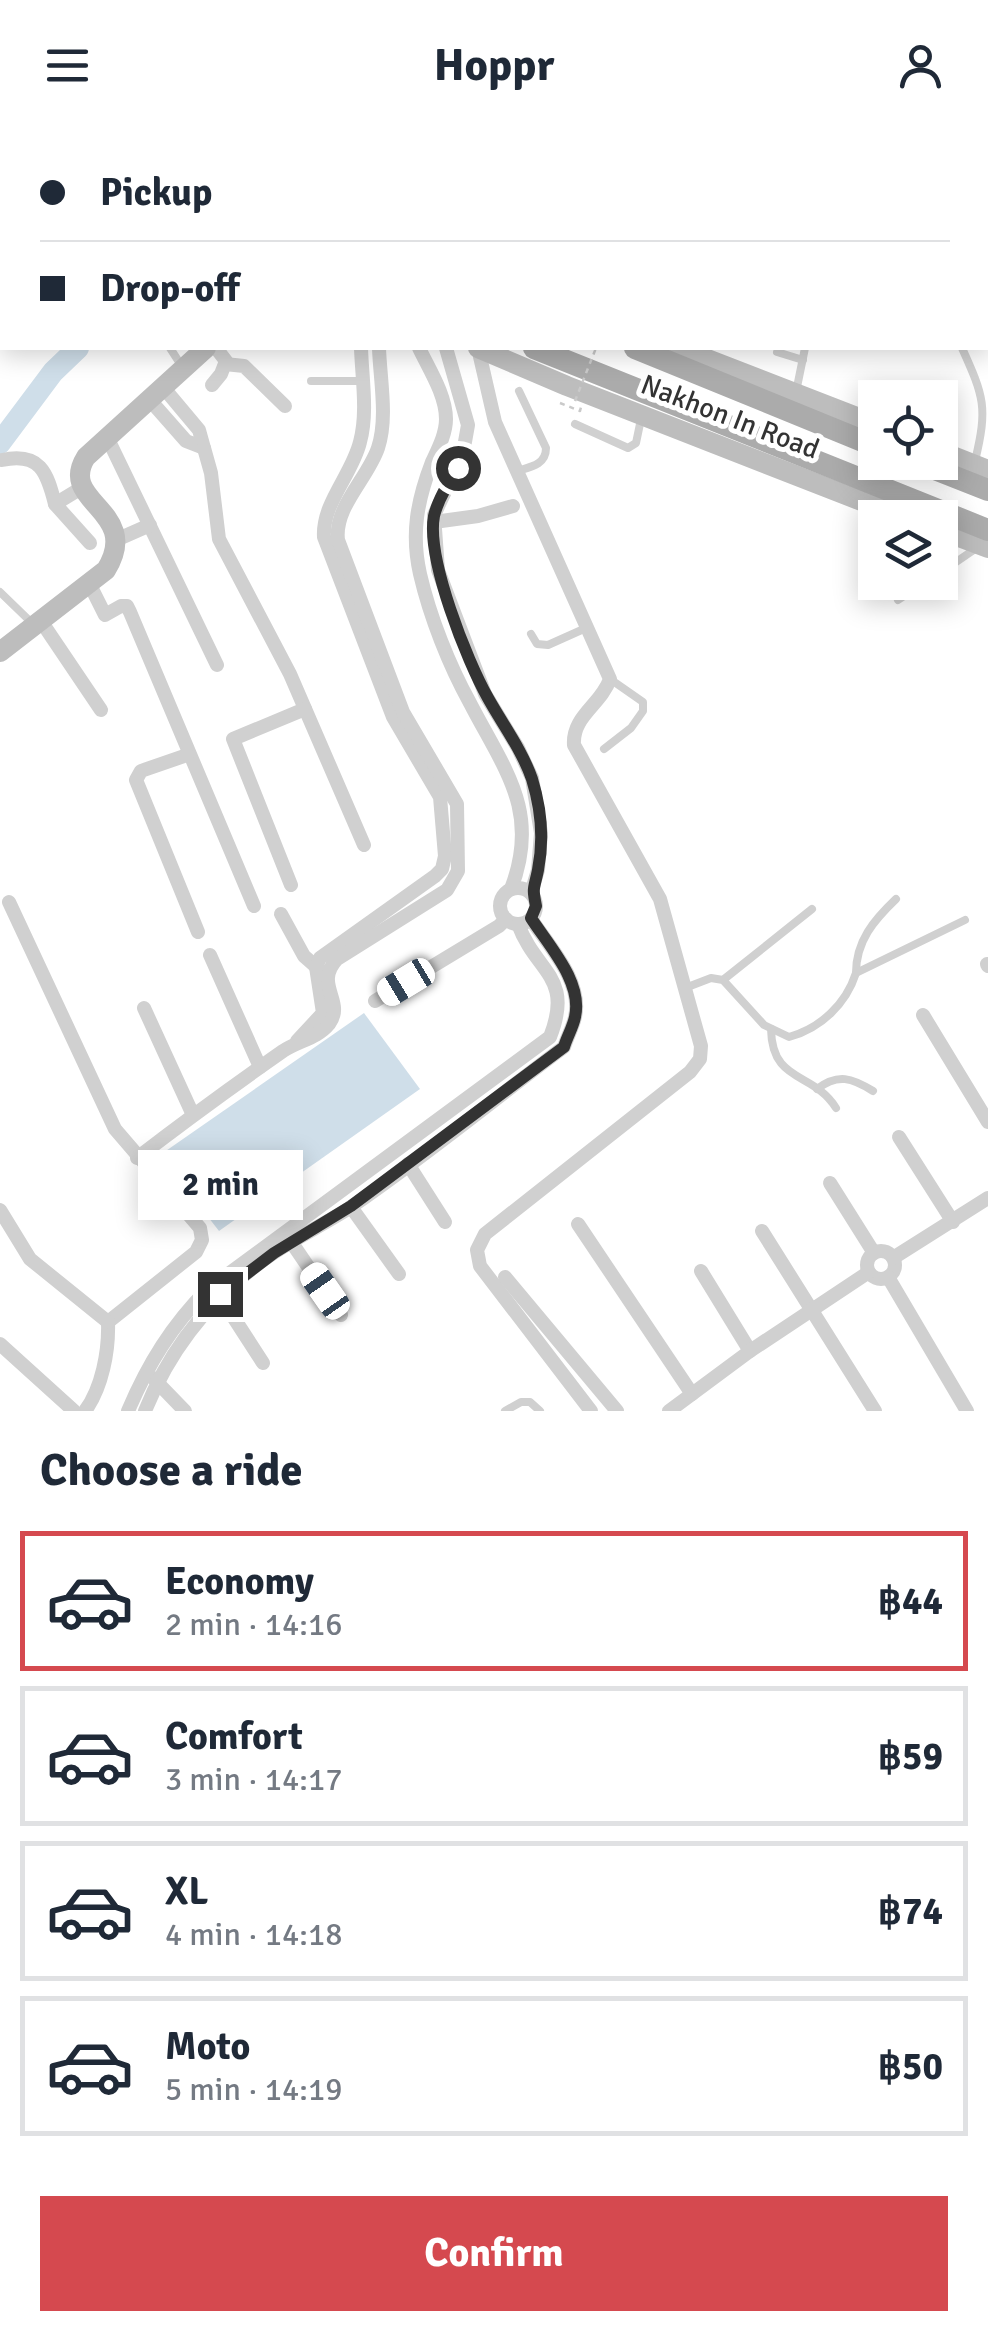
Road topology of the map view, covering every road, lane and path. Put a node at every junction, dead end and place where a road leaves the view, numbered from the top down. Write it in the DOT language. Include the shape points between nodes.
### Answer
graph roads {
  1 [pos="171,350"];
  2 [pos="204,350"];
  3 [pos="217,350"];
  4 [pos="361,350"];
  5 [pos="379,350"];
  6 [pos="420,350"];
  7 [pos="447,350"];
  8 [pos="478,350"];
  9 [pos="483,350"];
  10 [pos="539,350"];
  11 [pos="595,350"];
  12 [pos="640,350"];
  13 [pos="685,350"];
  14 [pos="805,350"];
  15 [pos="963,350"];
  16 [pos="776,352"];
  17 [pos="803,360"];
  18 [pos="225,364"];
  19 [pos="183,368"];
  20 [pos="311,381"];
  21 [pos="362,382"];
  22 [pos="456,383"];
  23 [pos="212,385"];
  24 [pos="437,386"];
  25 [pos="520,391"];
  26 [pos="796,392"];
  27 [pos="156,393"];
  28 [pos="575,401"];
  29 [pos="285,406"];
  30 [pos="381,409"];
  31 [pos="363,410"];
  32 [pos="642,415"];
  33 [pos="858,417"];
  34 [pos="575,424"];
  35 [pos="107,437"];
  36 [pos="858,439"];
  37 [pos="2,460"];
  38 [pos="958,463"];
  39 [pos="516,471"];
  40 [pos="958,471"];
  41 [pos="984,477"];
  42 [pos="426,478"];
  43 [pos="446,486"];
  44 [pos="82,487"];
  45 [pos="859,500"];
  46 [pos="55,504"];
  47 [pos="514,506"];
  48 [pos="434,522"];
  49 [pos="150,525"];
  50 [pos="958,534"];
  51 [pos="116,540"];
  52 [pos="986,541"];
  53 [pos="90,544"];
  54 [pos="958,560"];
  55 [pos="338,561"];
  56 [pos="89,584"];
  57 [pos="444,588"];
  58 [pos="0,592"];
  59 [pos="426,594"];
  60 [pos="38,624"];
  61 [pos="586,628"];
  62 [pos="531,634"];
  63 [pos="0,652"];
  64 [pos="216,665"];
  65 [pos="610,679"];
  66 [pos="304,709"];
  67 [pos="101,710"];
  68 [pos="604,749"];
  69 [pos="187,755"];
  70 [pos="532,778"];
  71 [pos="514,784"];
  72 [pos="364,845"];
  73 [pos="291,885"];
  74 [pos="512,889"];
  75 [pos="531,894"];
  76 [pos="896,899"];
  77 [pos="10,902"];
  78 [pos="254,906"];
  79 [pos="812,909"];
  80 [pos="281,914"];
  81 [pos="518,920"];
  82 [pos="965,920"];
  83 [pos="198,932"];
  84 [pos="210,955"];
  85 [pos="321,971"];
  86 [pos="856,973"];
  87 [pos="723,980"];
  88 [pos="685,988"];
  89 [pos="375,1001"];
  90 [pos="144,1008"];
  91 [pos="924,1015"];
  92 [pos="771,1029"];
  93 [pos="260,1068"];
  94 [pos="817,1088"];
  95 [pos="873,1091"];
  96 [pos="836,1108"];
  97 [pos="193,1115"];
  98 [pos="454,1120"];
  99 [pos="988,1122"];
  100 [pos="899,1137"];
  101 [pos="137,1158"];
  102 [pos="408,1164"];
  103 [pos="830,1183"];
  104 [pos="988,1198"];
  105 [pos="351,1206"];
  106 [pos="0,1210"];
  107 [pos="445,1222"];
  108 [pos="952,1222"];
  109 [pos="578,1224"];
  110 [pos="762,1231"];
  111 [pos="292,1243"];
  112 [pos="874,1252"];
  113 [pos="893,1258"];
  114 [pos="701,1270"];
  115 [pos="869,1272"];
  116 [pos="398,1274"];
  117 [pos="505,1277"];
  118 [pos="888,1277"];
  119 [pos="220,1294"];
  120 [pos="812,1308"];
  121 [pos="341,1315"];
  122 [pos="108,1322"];
  123 [pos="0,1344"];
  124 [pos="750,1352"];
  125 [pos="263,1364"];
  126 [pos="151,1377"];
  127 [pos="692,1394"];
  128 [pos="74,1411"];
  129 [pos="85,1411"];
  130 [pos="128,1411"];
  131 [pos="145,1411"];
  132 [pos="185,1411"];
  133 [pos="506,1411"];
  134 [pos="540,1411"];
  135 [pos="591,1411"];
  136 [pos="617,1411"];
  137 [pos="669,1411"];
  138 [pos="875,1411"];
  139 [pos="967,1411"];
  1 -- 19 [label="lane"];
  2 -- 19 [label="main road"];
  3 -- 18 [label="street"];
  4 -- 21 [label="street"];
  5 -- 30 [label="street"];
  6 -- 24 [label="street"];
  7 -- 22 [label="street"];
  8 -- 39 [label="street" via="495,422"];
  9 -- 32 [label="main road, Nakhon In Road"];
  10 -- 52 [label="main road, Nakhon In Road"];
  11 -- 28 [label="path, bridge"];
  12 -- 36 [label="main road, Nakhon In Road"];
  13 -- 26 [label="main road, Nakhon In Road"];
  14 -- 17 [label="lane"];
  15 -- 41 [label="lane" via="985,402"];
  16 -- 17 [label="lane"];
  17 -- 26 [label="lane"];
  18 -- 23 [label="street"];
  18 -- 29 [label="street" via="244,366"];
  19 -- 27 [label="main road"];
  20 -- 21 [label="lane"];
  21 -- 31 [label="street"];
  22 -- 24 [label="street"];
  22 -- 43 [label="street" via="466,408 466,441"];
  24 -- 42 [label="street" via="446,420"];
  25 -- 39 [label="lane" via="546,455 540,464"];
  26 -- 33 [label="main road, Nakhon In Road"];
  27 -- 35 [label="main road"];
  27 -- 66 [label="street" via="186,441 204,448 219,539"];
  30 -- 31 [label="street"];
  30 -- 55 [label="street" via="378,449 340,518"];
  31 -- 55 [label="street" via="354,460 323,524"];
  32 -- 34 [label="lane" via="636,444 628,448"];
  32 -- 45 [label="main road, Nakhon In Road"];
  35 -- 44 [label="main road" via="78,468"];
  35 -- 49 [label="street"];
  37 -- 46 [label="street" via="39,466"];
  38 -- 41 [label="main road"];
  39 -- 61 [label="street"];
  40 -- 41 [label="main road"];
  42 -- 43 [label="street"];
  42 -- 59 [label="street" via="414,533"];
  43 -- 48 [label="street"];
  44 -- 46 [label="street"];
  44 -- 51 [label="main road"];
  46 -- 53 [label="street"];
  47 -- 48 [label="street"];
  48 -- 57 [label="street"];
  49 -- 51 [label="street"];
  49 -- 64 [label="street"];
  50 -- 52 [label="main road"];
  51 -- 56 [label="main road" via="116,554"];
  52 -- 54 [label="lane"];
  55 -- 85 [label="street" via="416,748 457,804 458,870 447,890 411,904"];
  56 -- 60 [label="main road"];
  56 -- 69 [label="street" via="105,614 122,606 130,612"];
  57 -- 59 [label="street"];
  57 -- 70 [label="street" via="485,694"];
  58 -- 60 [label="lane"];
  59 -- 71 [label="street" via="469,702"];
  60 -- 63 [label="main road"];
  60 -- 67 [label="street"];
  61 -- 62 [label="lane" via="548,645 537,644"];
  61 -- 65 [label="street"];
  65 -- 68 [label="lane" via="643,702 644,710"];
  65 -- 88 [label="street" via="577,722 574,745 660,899"];
  66 -- 72 [label="street"];
  66 -- 73 [label="street" via="233,739"];
  69 -- 78 [label="street"];
  69 -- 83 [label="street" via="141,771 136,780"];
  70 -- 71 [label="street"];
  70 -- 75 [label="street" via="542,833"];
  71 -- 74 [label="street" via="522,833"];
  74 -- 75 [label="street"];
  74 -- 81 [label="street" via="500,906"];
  75 -- 81 [label="street" via="536,906"];
  76 -- 86 [label="lane" via="864,939"];
  77 -- 101 [label="street" via="116,1129"];
  79 -- 87 [label="lane"];
  80 -- 85 [label="street" via="304,956"];
  81 -- 89 [label="street"];
  81 -- 98 [label="street" via="552,979 560,1012 550,1036"];
  82 -- 86 [label="lane"];
  84 -- 93 [label="street"];
  85 -- 93 [label="street" via="334,1008 327,1027"];
  86 -- 92 [label="lane" via="842,1004 806,1031 789,1037"];
  87 -- 88 [label="lane"];
  87 -- 92 [label="lane"];
  88 -- 135 [label="street" via="700,1060 485,1234 477,1250 480,1266"];
  90 -- 97 [label="street"];
  91 -- 99 [label="street"];
  92 -- 94 [label="lane" via="780,1065"];
  93 -- 97 [label="street"];
  94 -- 95 [label="lane" via="840,1077"];
  94 -- 96 [label="lane"];
  97 -- 101 [label="street"];
  98 -- 102 [label="street"];
  98 -- 126 [label="street" via="208,1288 175,1324"];
  100 -- 108 [label="street"];
  101 -- 122 [label="street" via="200,1228 202,1240 196,1252"];
  102 -- 105 [label="street"];
  102 -- 107 [label="street"];
  103 -- 112 [label="street"];
  104 -- 108 [label="street"];
  105 -- 111 [label="street"];
  105 -- 116 [label="street"];
  106 -- 122 [label="street" via="30,1258"];
  108 -- 113 [label="street"];
  109 -- 127 [label="street"];
  110 -- 120 [label="street"];
  111 -- 119 [label="street"];
  111 -- 121 [label="street"];
  112 -- 113 [label="street"];
  112 -- 115 [label="street"];
  113 -- 118 [label="street"];
  114 -- 124 [label="street"];
  115 -- 118 [label="street"];
  115 -- 120 [label="street"];
  117 -- 136 [label="street"];
  118 -- 139 [label="street"];
  119 -- 125 [label="street"];
  119 -- 126 [label="street"];
  120 -- 124 [label="street"];
  120 -- 138 [label="street"];
  122 -- 129 [label="street" via="95,1395"];
  123 -- 128 [label="street"];
  124 -- 127 [label="street"];
  126 -- 130 [label="street"];
  126 -- 131 [label="street"];
  126 -- 132 [label="street"];
  127 -- 137 [label="street"];
  133 -- 134 [label="lane" via="521,1402"];
}
